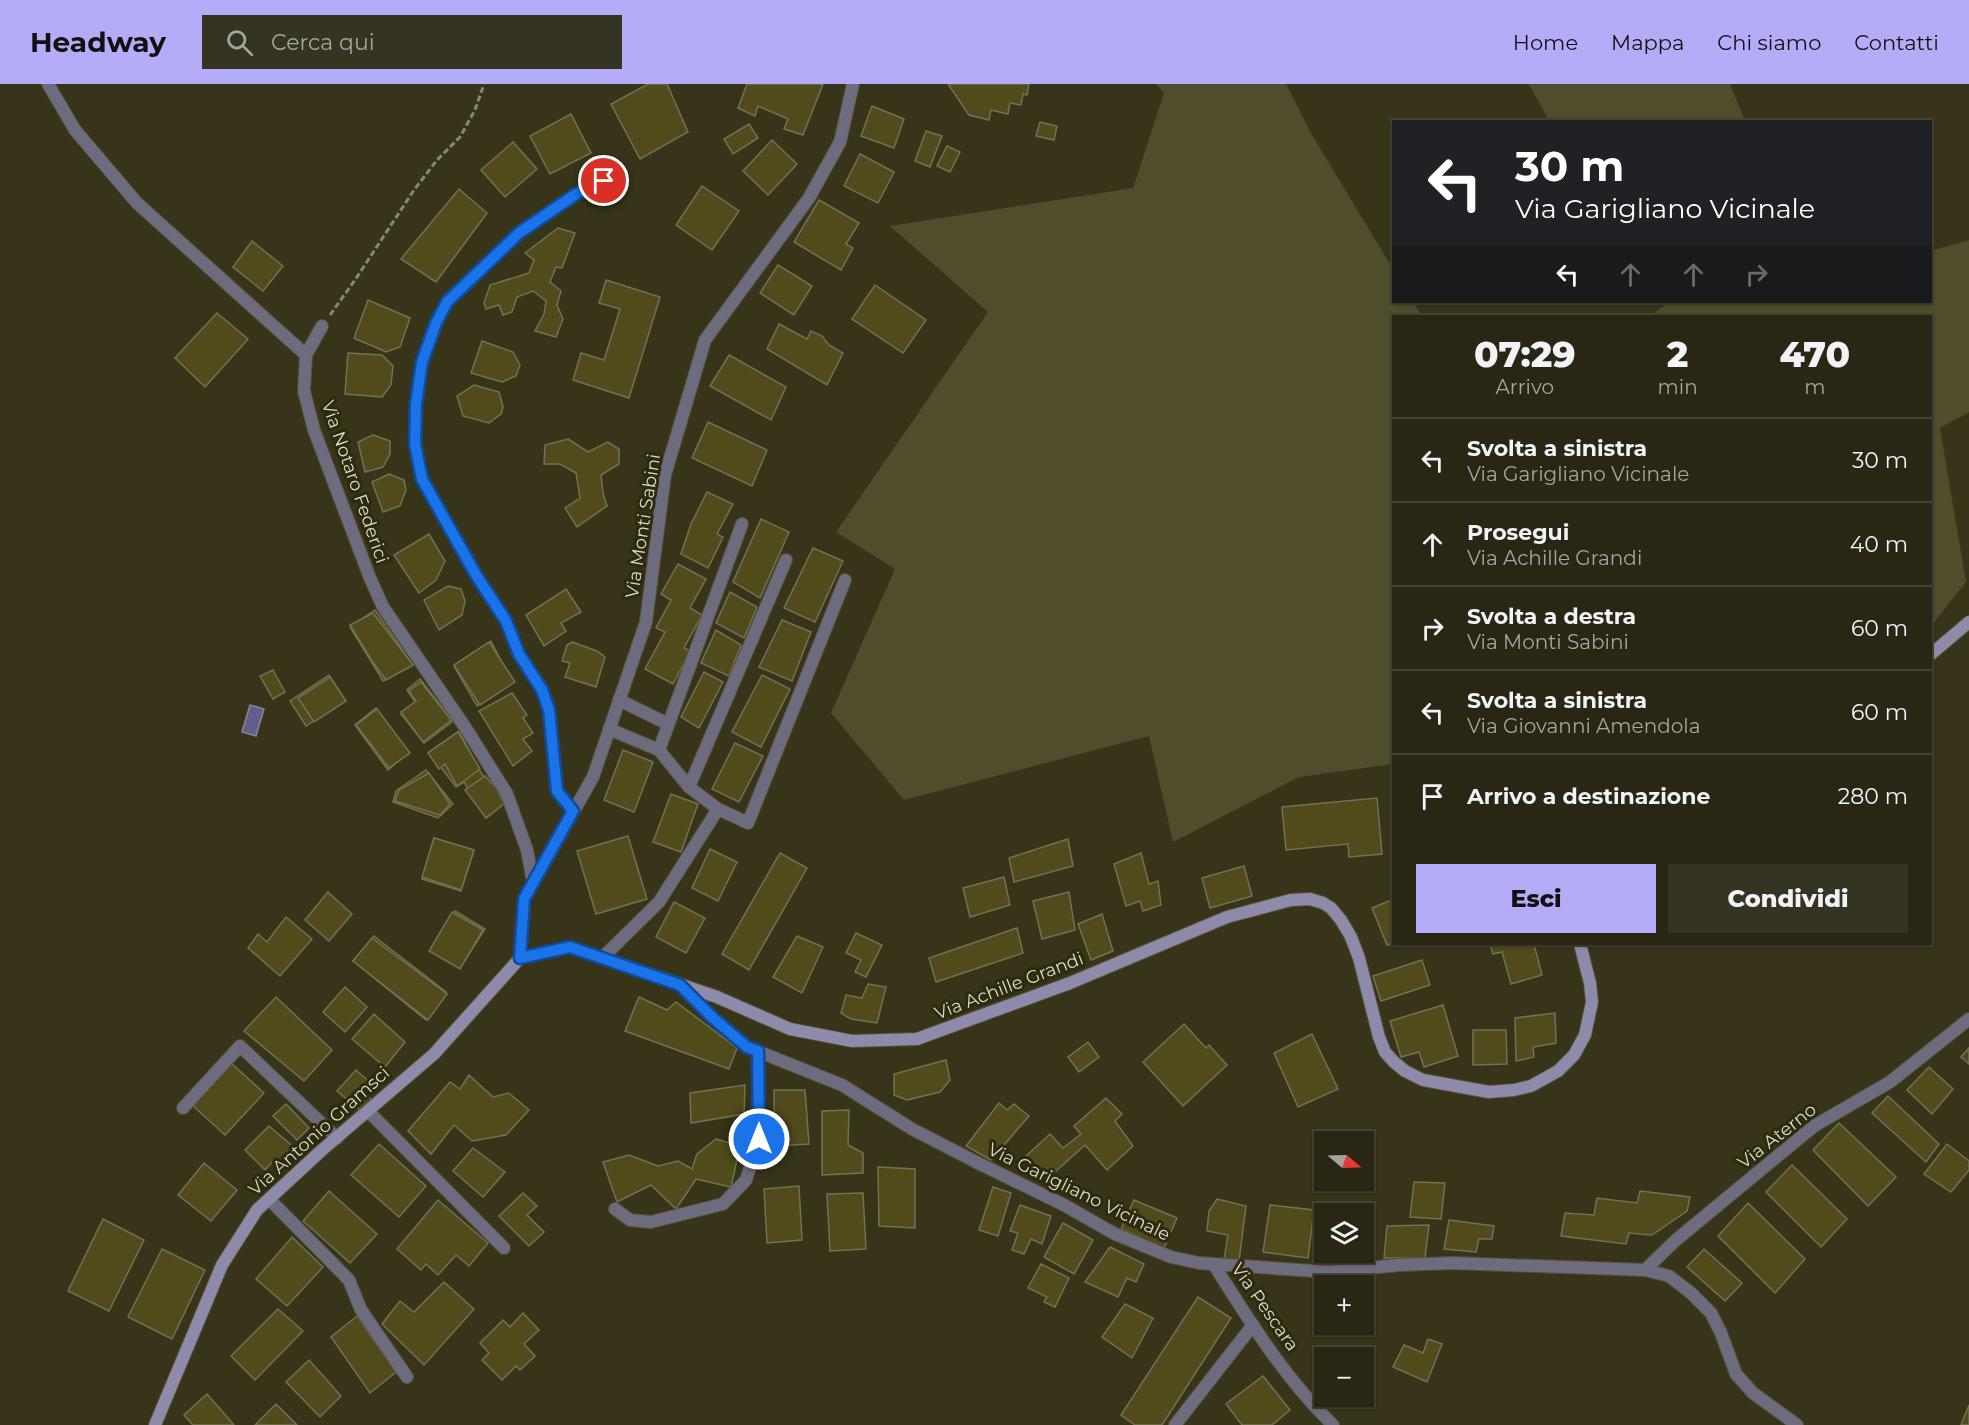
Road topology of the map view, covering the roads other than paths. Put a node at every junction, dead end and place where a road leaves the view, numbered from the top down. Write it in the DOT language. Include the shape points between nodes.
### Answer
graph roads {
  1 [pos="48,84"];
  2 [pos="853,84"];
  3 [pos="604,181"];
  4 [pos="322,326"];
  5 [pos="306,355"];
  6 [pos="742,524"];
  7 [pos="786,560"];
  8 [pos="845,580"];
  9 [pos="1969,622"];
  10 [pos="1932,653"];
  11 [pos="619,700"];
  12 [pos="668,724"];
  13 [pos="609,729"];
  14 [pos="658,750"];
  15 [pos="689,787"];
  16 [pos="718,809"];
  17 [pos="573,811"];
  18 [pos="533,882"];
  19 [pos="1580,945"];
  20 [pos="520,958"];
  21 [pos="602,958"];
  22 [pos="680,985"];
  23 [pos="1969,1019"];
  24 [pos="758,1051"];
  25 [pos="183,1108"];
  26 [pos="368,1111"];
  27 [pos="337,1138"];
  28 [pos="269,1199"];
  29 [pos="615,1209"];
  30 [pos="504,1248"];
  31 [pos="1214,1264"];
  32 [pos="1645,1270"];
  33 [pos="1252,1325"];
  34 [pos="407,1377"];
  35 [pos="155,1425"];
  36 [pos="1175,1425"];
  37 [pos="1333,1425"];
  38 [pos="1797,1425"];
  1 -- 5 [label="street" via="75,130 137,203"];
  2 -- 11 [label="street, Via Monti Sabini" via="840,142 808,198 705,340 665,475 646,622"];
  3 -- 17 [label="street" via="576,194 519,233 447,302 422,362 416,404 415,444 422,479 542,690 549,710 557,791"];
  4 -- 5 [label="street"];
  5 -- 18 [label="street, Via Notaro Federici" via="304,390 314,430 370,578 383,607 507,794 527,850"];
  6 -- 12 [label="street"];
  7 -- 15 [label="street"];
  8 -- 16 [label="street" via="748,823"];
  9 -- 10 [label="main road"];
  11 -- 12 [label="street"];
  11 -- 13 [label="street, Via Monti Sabini"];
  12 -- 14 [label="street"];
  13 -- 14 [label="street"];
  13 -- 17 [label="street, Via Monti Sabini" via="593,777"];
  14 -- 15 [label="street"];
  15 -- 16 [label="street"];
  16 -- 21 [label="street" via="659,902"];
  17 -- 18 [label="street, Via Monti Sabini"];
  18 -- 20 [label="street, Via Monti Sabini" via="524,899"];
  19 -- 22 [label="main road, Via Achille Grandi" via="1590,982 1592,1012 1581,1042 1566,1065 1531,1086 1490,1092 1430,1082 1394,1062 1382,1044 1359,958 1341,920 1323,903 1310,899 1290,900 1227,917 1070,983 917,1039 852,1041 790,1029"];
  20 -- 21 [label="main road, Via Achille Grandi" via="570,947"];
  20 -- 26 [label="main road, Via Antonio Gramsci" via="434,1054"];
  21 -- 22 [label="main road, Via Achille Grandi"];
  22 -- 24 [label="street, Via Garigliano Vicinale" via="747,1047"];
  23 -- 32 [label="street, Via Aterno" via="1890,1082 1814,1126"];
  24 -- 29 [label="street" via="759,1139 746,1180 723,1204 651,1222 630,1220"];
  24 -- 31 [label="street, Via Garigliano Vicinale" via="842,1086 912,1129 1115,1234 1171,1257"];
  25 -- 27 [label="street" via="240,1046"];
  26 -- 27 [label="main road, Via Antonio Gramsci"];
  26 -- 30 [label="street"];
  27 -- 28 [label="main road, Via Antonio Gramsci"];
  28 -- 34 [label="street" via="349,1280 361,1310"];
  28 -- 35 [label="main road, Via Antonio Gramsci" via="257,1210 222,1265"];
  31 -- 32 [label="street, Via Garigliano Vicinale" via="1329,1272 1453,1263"];
  31 -- 33 [label="street, Via Pescara"];
  32 -- 38 [label="street, Via Garigliano Vicinale" via="1669,1276 1711,1313 1737,1374 1753,1393"];
  33 -- 36 [label="street"];
  33 -- 37 [label="street, Via Pescara" via="1303,1393"];
}
